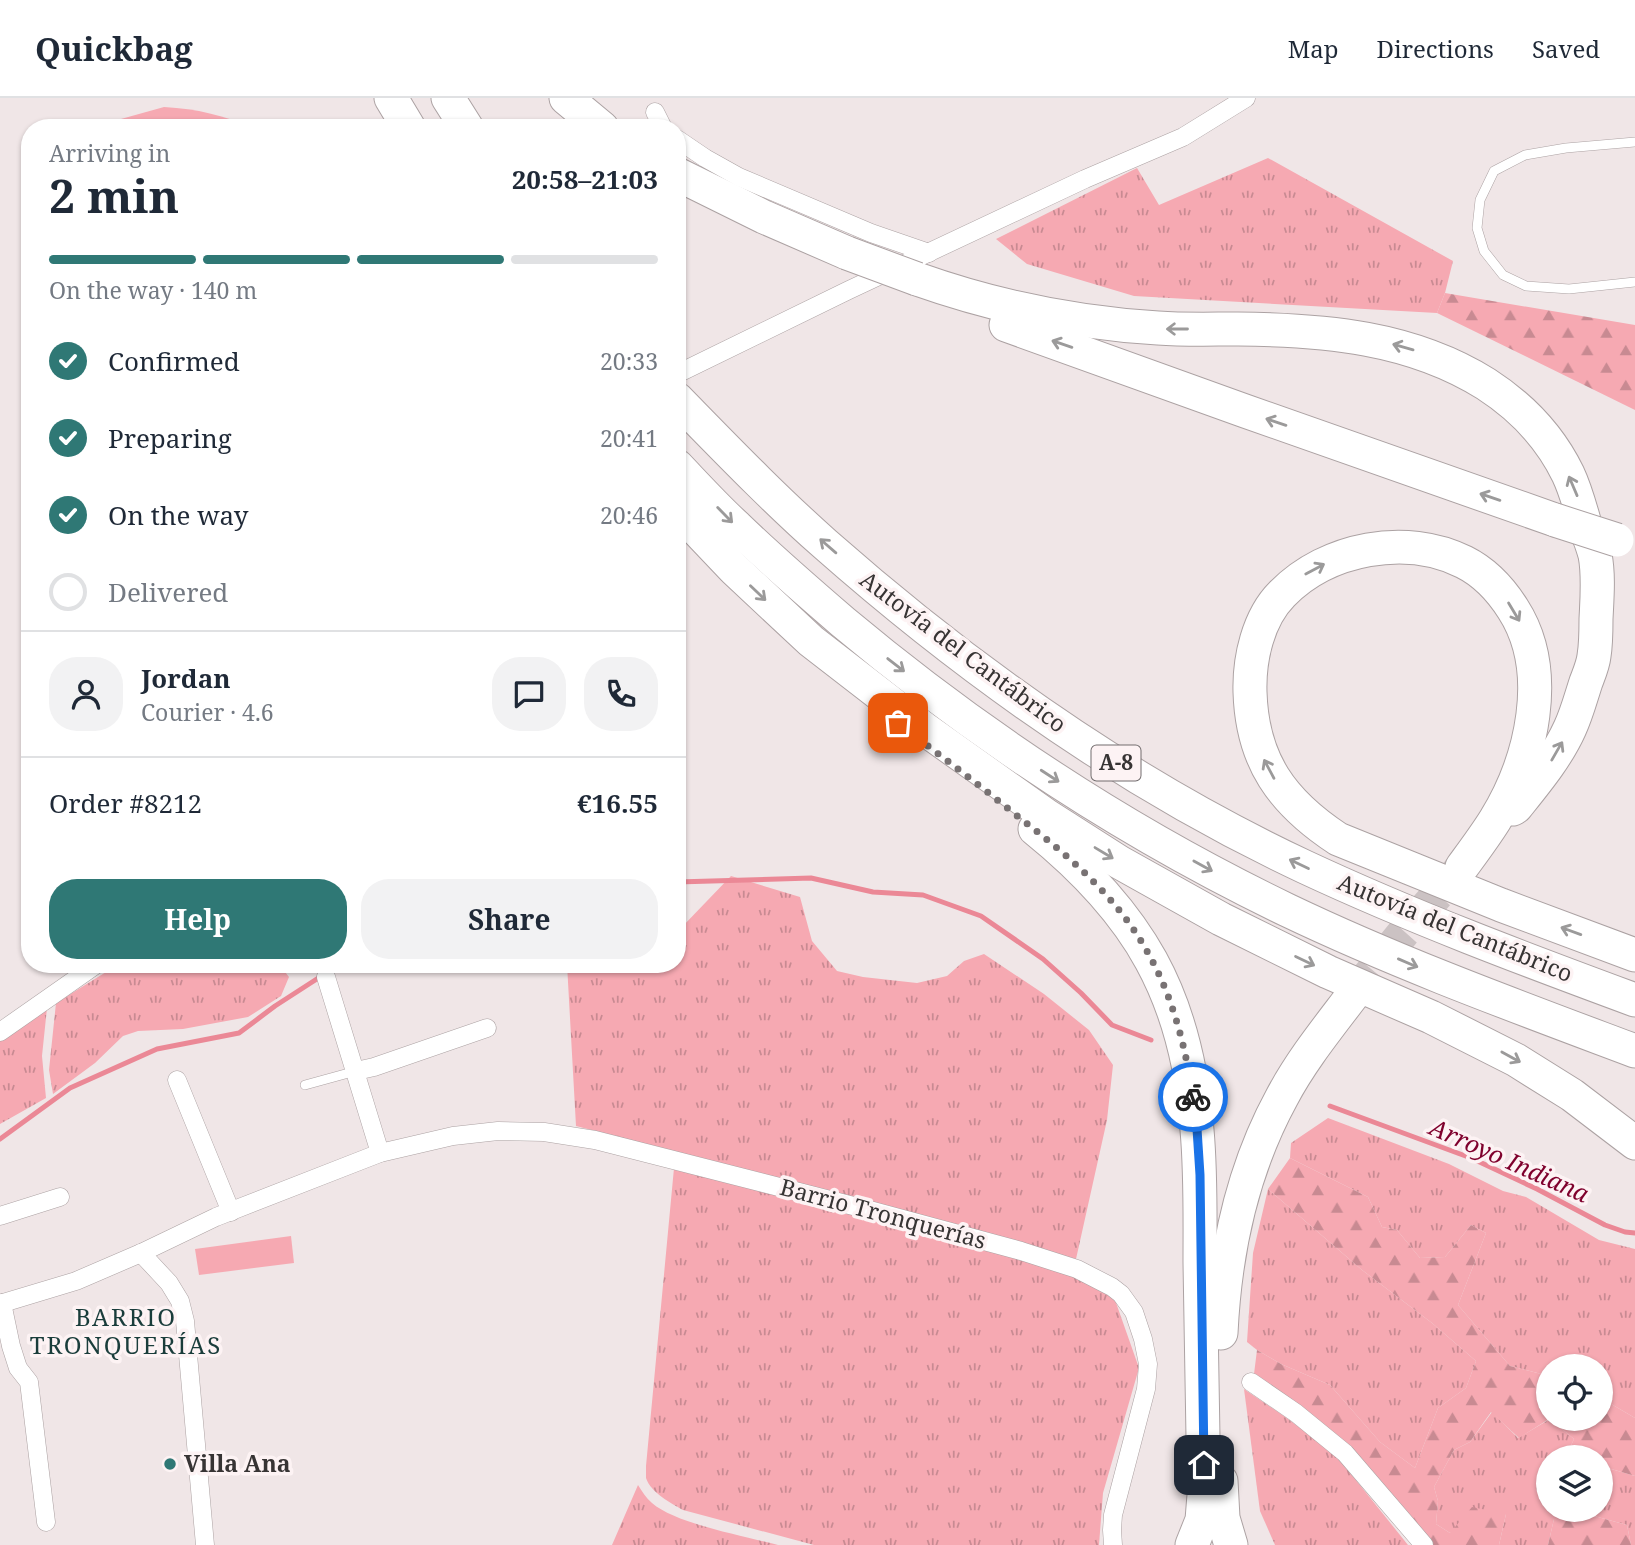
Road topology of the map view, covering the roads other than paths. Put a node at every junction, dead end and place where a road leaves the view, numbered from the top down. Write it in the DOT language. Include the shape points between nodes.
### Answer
graph roads {
  1 [pos="371,98"];
  2 [pos="391,98"];
  3 [pos="448,98"];
  4 [pos="566,98"];
  5 [pos="1246,98"];
  6 [pos="383,119"];
  7 [pos="404,119"];
  8 [pos="461,119"];
  9 [pos="591,119"];
  10 [pos="1635,142"];
  11 [pos="686,145"];
  12 [pos="686,180"];
  13 [pos="914,272"];
  14 [pos="1635,282"];
  15 [pos="686,382"];
  16 [pos="686,396"];
  17 [pos="686,475"];
  18 [pos="686,518"];
  19 [pos="1626,542"];
  20 [pos="811,641"];
  21 [pos="1496,819"];
  22 [pos="1462,867"];
  23 [pos="1635,955"];
  24 [pos="84,973"];
  25 [pos="326,977"];
  26 [pos="1352,996"];
  27 [pos="1635,1000"];
  28 [pos="487,1028"];
  29 [pos="0,1032"];
  30 [pos="1635,1051"];
  31 [pos="356,1071"];
  32 [pos="177,1080"];
  33 [pos="305,1085"];
  34 [pos="1635,1143"];
  35 [pos="380,1153"];
  36 [pos="60,1197"];
  37 [pos="231,1212"];
  38 [pos="0,1216"];
  39 [pos="141,1253"];
  40 [pos="1,1304"];
  41 [pos="1251,1382"];
  42 [pos="1221,1495"];
  43 [pos="46,1522"];
  44 [pos="205,1545"];
  45 [pos="1113,1545"];
  46 [pos="1192,1545"];
  47 [pos="1204,1545"];
  48 [pos="1231,1545"];
  49 [pos="1424,1545"];
  1 -- 6 [label="highway"];
  2 -- 7 [label="highway"];
  3 -- 8 [label="highway"];
  4 -- 9 [label="highway"];
  5 -- 13 [label="street" via="1182,137 1085,179"];
  10 -- 14 [label="lane" via="1525,155 1494,171 1480,200 1476,228 1485,251 1503,275 1526,286 1569,289"];
  11 -- 13 [label="street" via="739,177 870,233"];
  12 -- 13 [label="highway, bridge" via="839,256"];
  13 -- 15 [label="street"];
  19 -- 13 [label="highway, one-way, bridge" via="1555,520"];
  21 -- 13 [label="highway, one-way" via="1516,807 1570,727 1594,658 1598,591 1595,556 1567,472 1551,445 1517,407 1475,377 1427,355 1372,339 1315,332 1084,322 998,305 948,290"];
  27 -- 16 [label="highway, Autovía del Cantábrico / A-8, one-way" via="1477,941 1304,867 1093,749 947,645 823,542 729,452"];
  17 -- 30 [label="highway, Autovía del Cantábrico / A-8, one-way" via="765,554 877,650 949,706 1080,795 1297,914 1422,969"];
  18 -- 20 [label="highway, one-way" via="756,592"];
  20 -- 34 [label="highway, one-way" via="937,738 1085,841 1280,949 1516,1060"];
  20 -- 46 [label="highway" via="858,690 1053,843 1095,883 1144,946 1166,990 1189,1070 1199,1151 1204,1495 1202,1520"];
  21 -- 22 [label="highway"];
  23 -- 21 [label="highway, one-way" via="1338,839 1285,795 1254,731 1249,679 1264,620 1280,595 1333,559 1391,547 1420,548 1465,562 1503,593 1529,641 1535,694 1523,757"];
  24 -- 29 [label="street"];
  25 -- 31 [label="street"];
  26 -- 42 [label="highway" via="1283,1095 1254,1154 1242,1196 1222,1302"];
  28 -- 31 [label="street"];
  31 -- 33 [label="lane"];
  31 -- 35 [label="street"];
  32 -- 37 [label="street"];
  35 -- 37 [label="street, Barrio Tronquerías"];
  35 -- 45 [label="street, Barrio Tronquerías" via="498,1131 595,1140 975,1238 1095,1277 1128,1303 1148,1364 1146,1389 1114,1515"];
  36 -- 38 [label="street"];
  37 -- 39 [label="street, Barrio Tronquerías"];
  39 -- 40 [label="street, Barrio Tronquerías" via="76,1282"];
  39 -- 44 [label="street" via="169,1283 185,1321"];
  40 -- 43 [label="street, Barrio Tronquerías" via="18,1368 29,1382"];
  41 -- 49 [label="street" via="1345,1453"];
  42 -- 47 [label="highway"];
  42 -- 48 [label="highway"];
}
